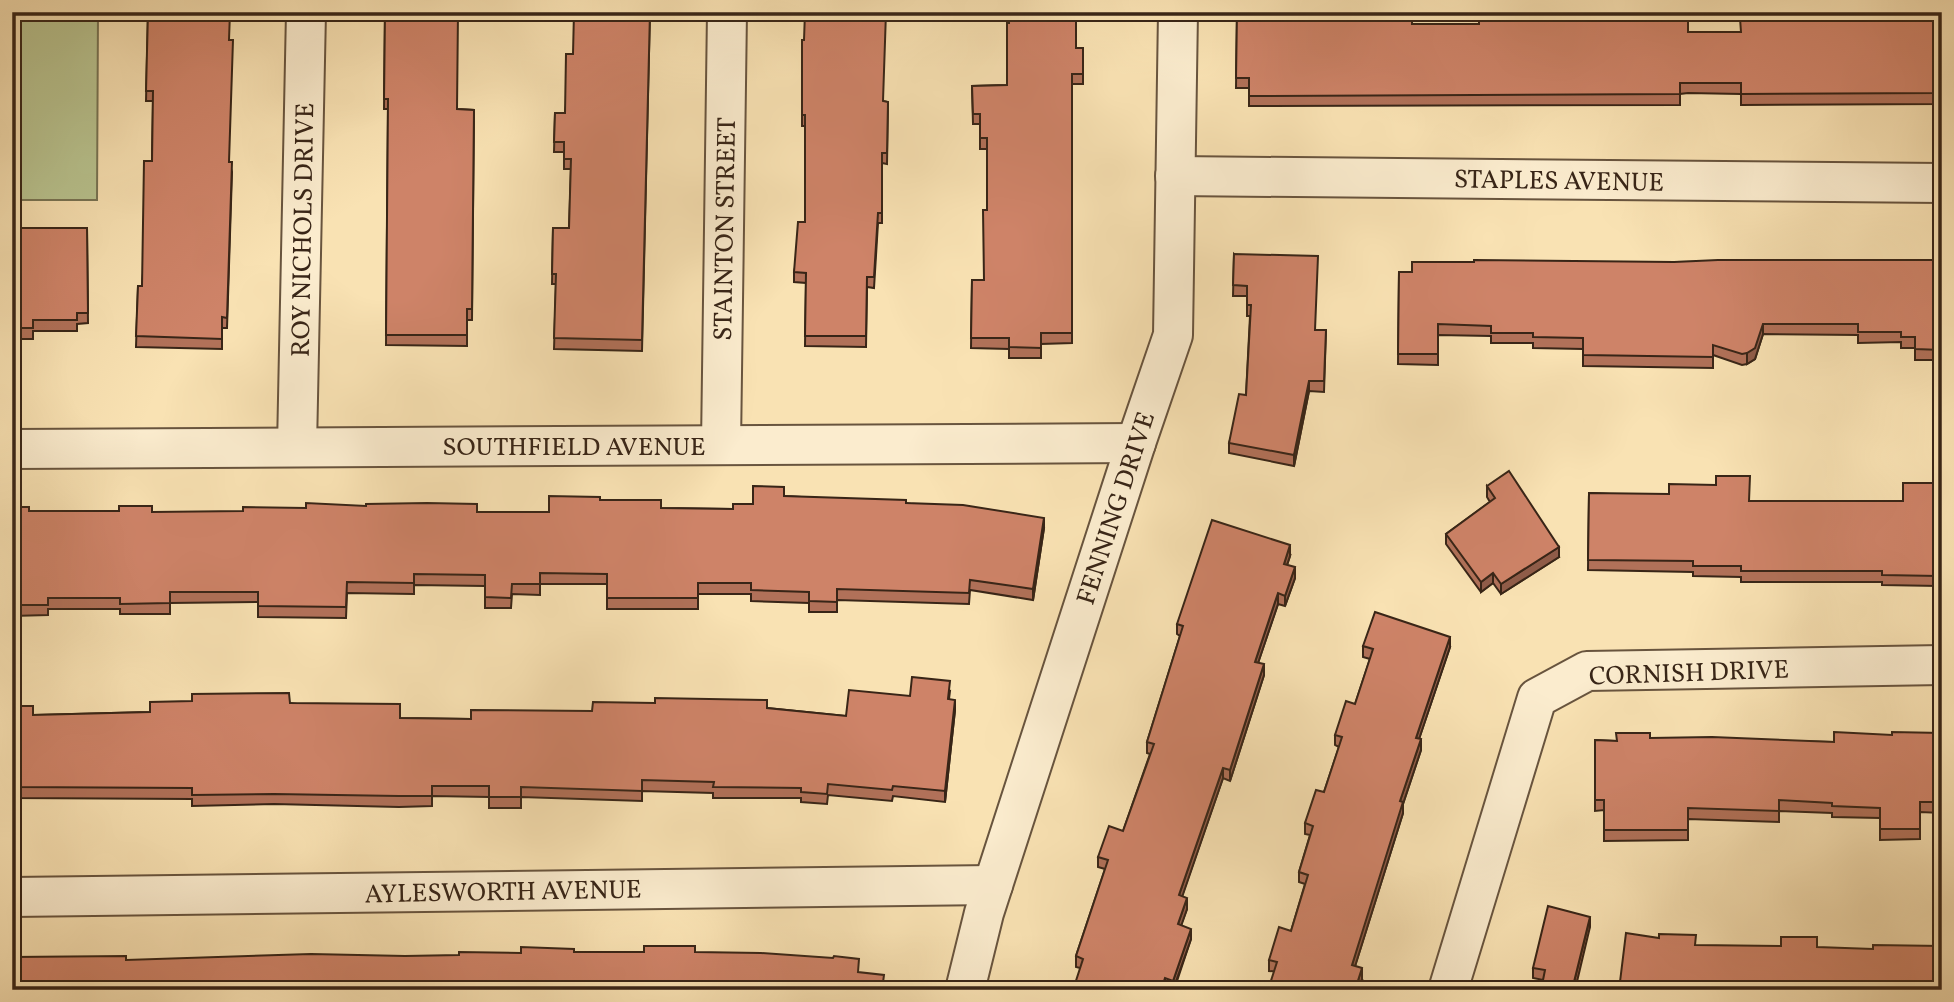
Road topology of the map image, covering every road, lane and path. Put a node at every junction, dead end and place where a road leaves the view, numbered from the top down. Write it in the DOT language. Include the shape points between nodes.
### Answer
graph roads {
  1 [pos="306,12"];
  2 [pos="727,12"];
  3 [pos="1178,12"];
  4 [pos="1175,176"];
  5 [pos="1942,183"];
  6 [pos="1136,443"];
  7 [pos="721,445"];
  8 [pos="297,447"];
  9 [pos="12,449"];
  10 [pos="1942,665"];
  11 [pos="993,885"];
  12 [pos="12,897"];
  13 [pos="965,990"];
  14 [pos="1448,990"];
  1 -- 8 [label="street, ROY NICHOLS DRIVE"];
  2 -- 7 [label="street, STAINTON STREET"];
  3 -- 4 [label="street, FENNING DRIVE"];
  4 -- 5 [label="street, STAPLES AVENUE"];
  4 -- 6 [label="street, FENNING DRIVE" via="1173,335"];
  6 -- 7 [label="street, SOUTHFIELD AVENUE"];
  6 -- 11 [label="street, FENNING DRIVE"];
  7 -- 8 [label="street, SOUTHFIELD AVENUE"];
  8 -- 9 [label="street, SOUTHFIELD AVENUE"];
  10 -- 14 [label="street, CORNISH DRIVE" via="1587,671 1537,698"];
  11 -- 12 [label="street, AYLESWORTH AVENUE"];
  11 -- 13 [label="street, FENNING DRIVE"];
}
